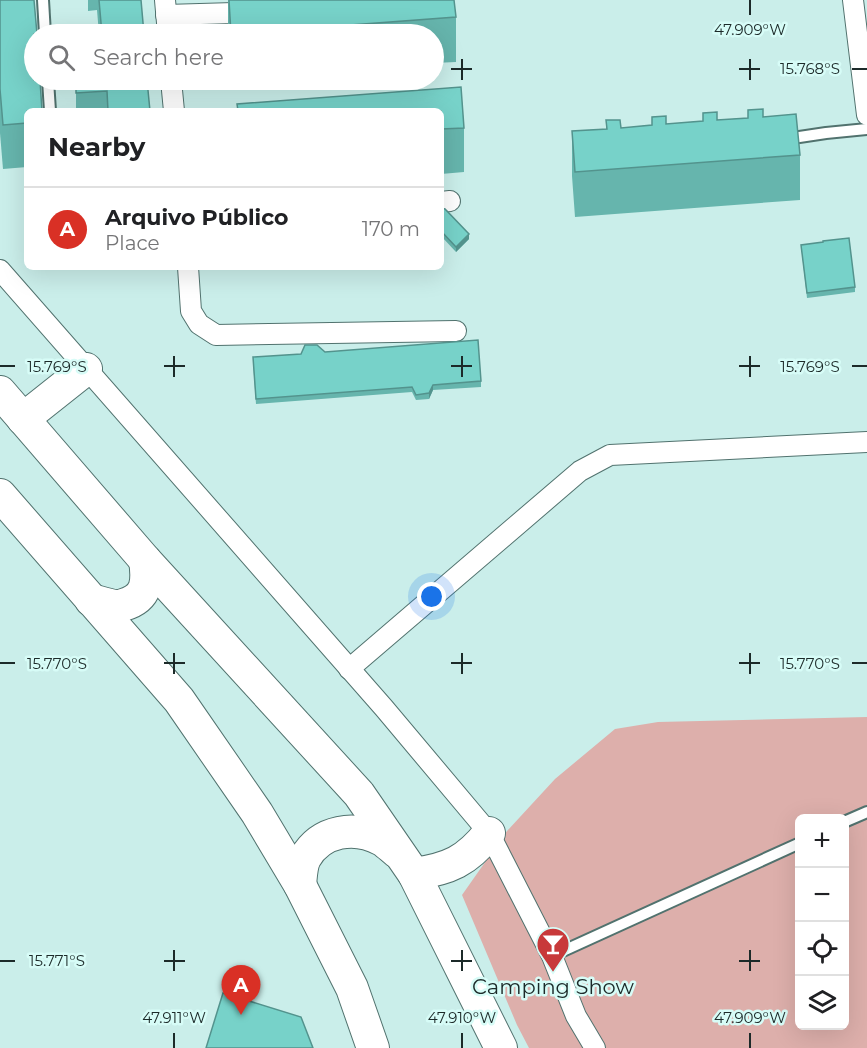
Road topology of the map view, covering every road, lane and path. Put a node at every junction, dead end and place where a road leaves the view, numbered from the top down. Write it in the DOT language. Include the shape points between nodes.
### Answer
graph roads {
  1 [pos="43,0"];
  2 [pos="853,0"];
  3 [pos="274,13"];
  4 [pos="166,17"];
  5 [pos="44,24"];
  6 [pos="49,90"];
  7 [pos="172,90"];
  8 [pos="50,108"];
  9 [pos="174,108"];
  10 [pos="867,115"];
  11 [pos="867,129"];
  12 [pos="777,140"];
  13 [pos="0,270"];
  14 [pos="188,270"];
  15 [pos="456,331"];
  16 [pos="86,369"];
  17 [pos="0,392"];
  18 [pos="23,419"];
  19 [pos="867,442"];
  20 [pos="0,495"];
  21 [pos="145,560"];
  22 [pos="91,600"];
  23 [pos="349,669"];
  24 [pos="867,812"];
  25 [pos="849,820"];
  26 [pos="489,833"];
  27 [pos="795,845"];
  28 [pos="409,866"];
  29 [pos="300,885"];
  30 [pos="552,956"];
  31 [pos="373,1048"];
  32 [pos="501,1048"];
  33 [pos="595,1048"];
  1 -- 5 [label="lane"];
  2 -- 10 [label="street"];
  3 -- 4 [label="street"];
  6 -- 8 [label="lane"];
  7 -- 9 [label="street"];
  11 -- 12 [label="lane"];
  13 -- 16 [label="street"];
  14 -- 15 [label="street" via="191,311 199,324 216,334"];
  16 -- 18 [label="main road"];
  16 -- 23 [label="street"];
  17 -- 18 [label="main road"];
  18 -- 21 [label="main road"];
  19 -- 23 [label="street" via="610,456 580,471"];
  20 -- 22 [label="main road"];
  21 -- 22 [label="main road" via="148,581 141,595 122,606"];
  21 -- 28 [label="main road" via="359,795"];
  22 -- 29 [label="main road" via="178,700 257,813"];
  23 -- 26 [label="street"];
  24 -- 25 [label="lane"];
  26 -- 28 [label="main road" via="476,851 454,864 433,871"];
  26 -- 30 [label="street"];
  27 -- 30 [label="lane"];
  28 -- 29 [label="main road" via="382,840 353,832 332,833 306,857"];
  28 -- 32 [label="main road"];
  29 -- 31 [label="main road" via="352,988"];
  30 -- 33 [label="street" via="576,1016"];
}
